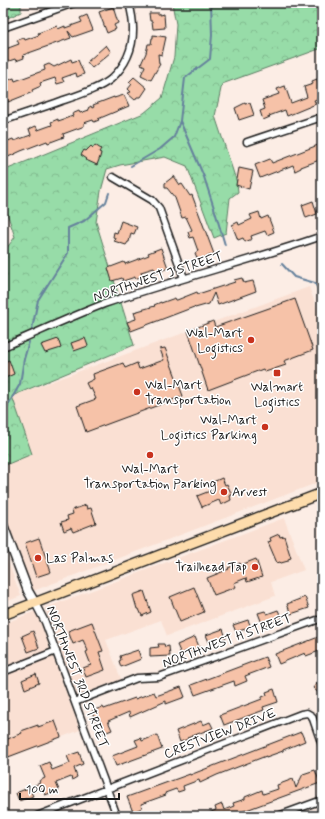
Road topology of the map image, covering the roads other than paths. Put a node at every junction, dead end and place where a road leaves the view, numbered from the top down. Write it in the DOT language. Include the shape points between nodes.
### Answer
graph roads {
  1 [pos="74,3"];
  2 [pos="129,3"];
  3 [pos="3,28"];
  4 [pos="322,117"];
  5 [pos="3,121"];
  6 [pos="247,142"];
  7 [pos="113,177"];
  8 [pos="322,236"];
  9 [pos="184,278"];
  10 [pos="3,347"];
  11 [pos="322,493"];
  12 [pos="3,525"];
  13 [pos="35,603"];
  14 [pos="3,616"];
  15 [pos="318,620"];
  16 [pos="56,651"];
  17 [pos="3,672"];
  18 [pos="75,702"];
  19 [pos="322,745"];
  20 [pos="107,789"];
  21 [pos="322,800"];
  22 [pos="37,816"];
  23 [pos="117,816"];
  24 [pos="278,816"];
  1 -- 3 [label="street"];
  2 -- 5 [label="street" via="134,19 132,44 125,63 111,79 89,91"];
  4 -- 6 [label="street"];
  7 -- 9 [label="street" via="152,200 159,208"];
  8 -- 9 [label="street, NORTHWEST J STREET"];
  9 -- 10 [label="street, NORTHWEST J STREET" via="103,304"];
  11 -- 13 [label="main road"];
  12 -- 13 [label="street, NORTHWEST 3RD STREET" via="27,589"];
  13 -- 14 [label="main road"];
  13 -- 16 [label="street, NORTHWEST 3RD STREET"];
  15 -- 18 [label="street, NORTHWEST H STREET" via="159,677 137,678"];
  16 -- 17 [label="street"];
  16 -- 18 [label="street, NORTHWEST 3RD STREET"];
  18 -- 20 [label="street, NORTHWEST 3RD STREET"];
  19 -- 20 [label="street, CRESTVIEW DRIVE" via="312,716 301,714"];
  20 -- 22 [label="street"];
  20 -- 23 [label="street, NORTHWEST 3RD STREET"];
  21 -- 24 [label="street"];
}
